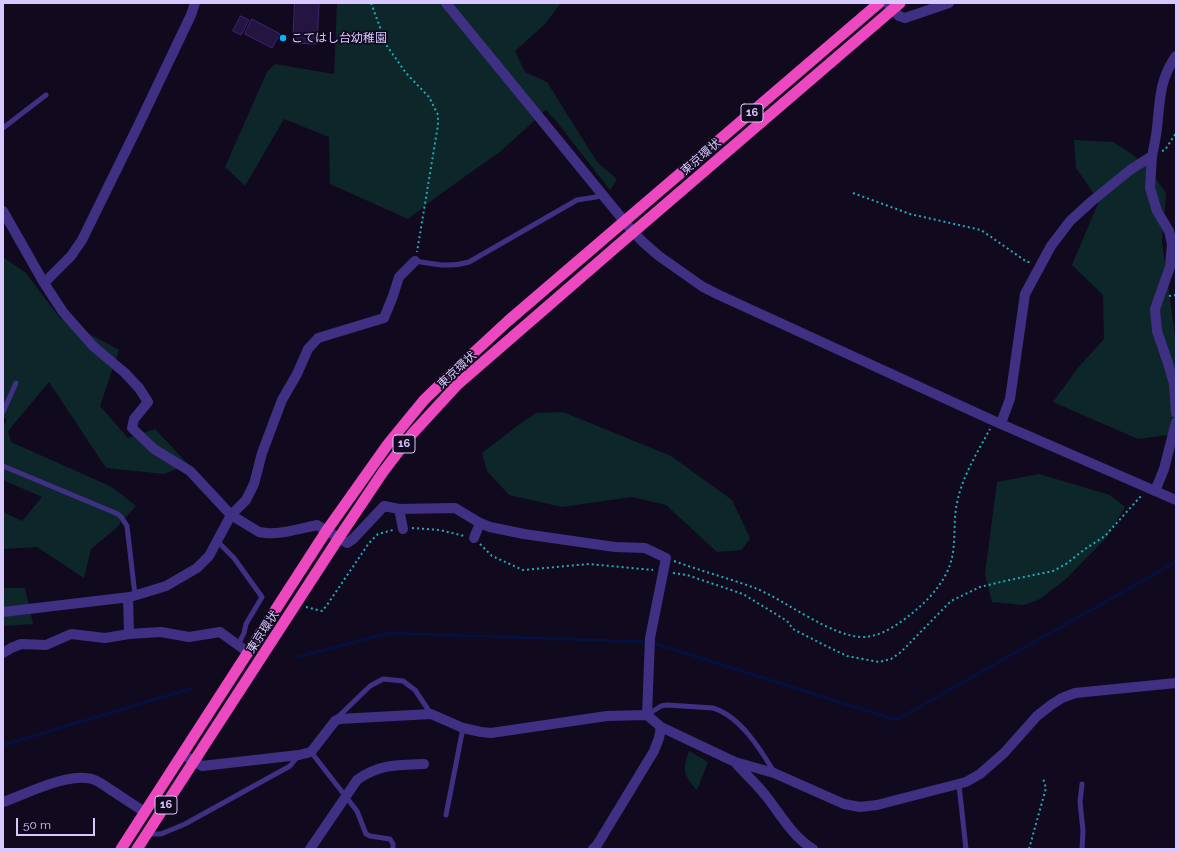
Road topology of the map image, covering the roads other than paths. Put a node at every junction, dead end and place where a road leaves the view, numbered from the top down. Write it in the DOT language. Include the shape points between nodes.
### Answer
graph roads {
  1 [pos="195,3"];
  2 [pos="446,3"];
  3 [pos="879,3"];
  4 [pos="948,3"];
  5 [pos="893,5"];
  6 [pos="1176,56"];
  7 [pos="46,95"];
  8 [pos="3,128"];
  9 [pos="1152,156"];
  10 [pos="602,196"];
  11 [pos="3,211"];
  12 [pos="624,222"];
  13 [pos="633,232"];
  14 [pos="415,261"];
  15 [pos="44,283"];
  16 [pos="16,383"];
  17 [pos="3,412"];
  18 [pos="1176,413"];
  19 [pos="998,422"];
  20 [pos="1176,422"];
  21 [pos="3,466"];
  22 [pos="1152,489"];
  23 [pos="1176,500"];
  24 [pos="399,509"];
  25 [pos="231,515"];
  26 [pos="480,523"];
  27 [pos="403,529"];
  28 [pos="327,530"];
  29 [pos="338,538"];
  30 [pos="474,538"];
  31 [pos="217,541"];
  32 [pos="131,596"];
  33 [pos="3,612"];
  34 [pos="129,634"];
  35 [pos="238,645"];
  36 [pos="249,652"];
  37 [pos="3,653"];
  38 [pos="1176,683"];
  39 [pos="431,714"];
  40 [pos="647,715"];
  41 [pos="335,721"];
  42 [pos="661,727"];
  43 [pos="463,728"];
  44 [pos="311,752"];
  45 [pos="182,754"];
  46 [pos="299,756"];
  47 [pos="194,761"];
  48 [pos="735,762"];
  49 [pos="424,764"];
  50 [pos="774,773"];
  51 [pos="1082,784"];
  52 [pos="959,785"];
  53 [pos="346,795"];
  54 [pos="3,802"];
  55 [pos="145,812"];
  56 [pos="446,815"];
  57 [pos="147,834"];
  58 [pos="603,844"];
  59 [pos="809,848"];
  60 [pos="121,849"];
  61 [pos="137,849"];
  62 [pos="310,849"];
  63 [pos="393,849"];
  64 [pos="593,849"];
  65 [pos="966,849"];
  66 [pos="1082,849"];
  1 -- 15 [label="street" via="82,240 71,256"];
  2 -- 10 [label="street"];
  3 -- 12 [label="highway, 東京環状 / 16"];
  4 -- 5 [label="street" via="905,18 899,16"];
  5 -- 13 [label="highway, 東京環状 / 16"];
  6 -- 9 [label="street" via="1161,89"];
  7 -- 8 [label="lane"];
  9 -- 18 [label="street" via="1150,188 1157,211 1169,230 1172,244 1170,267 1155,309 1157,331 1174,384"];
  9 -- 19 [label="street" via="1092,201 1070,221 1051,246 1025,294 1010,399"];
  10 -- 12 [label="street"];
  10 -- 14 [label="lane" via="577,200 469,262 446,266"];
  11 -- 15 [label="street"];
  12 -- 13 [label="street"];
  12 -- 28 [label="highway, 東京環状 / 16" via="508,321 424,400 388,444"];
  13 -- 19 [label="street" via="659,256 719,295"];
  13 -- 29 [label="highway, 東京環状 / 16" via="458,384 412,434"];
  14 -- 25 [label="street" via="398,277 384,318 318,338 308,349 282,400 262,453 254,484 246,500"];
  15 -- 25 [label="street" via="63,312 92,346 125,373 148,402 134,419 132,428 154,449 190,471"];
  16 -- 17 [label="lane"];
  19 -- 22 [label="street"];
  20 -- 22 [label="street" via="1164,470"];
  21 -- 32 [label="lane" via="118,514 122,518 127,526"];
  22 -- 23 [label="street"];
  24 -- 26 [label="street" via="455,508"];
  24 -- 27 [label="street"];
  24 -- 29 [label="street" via="384,506 353,539 347,543"];
  25 -- 28 [label="street" via="263,533 317,525"];
  25 -- 31 [label="street"];
  26 -- 30 [label="street"];
  26 -- 40 [label="street" via="524,534 615,547 645,548 666,558 650,642"];
  28 -- 29 [label="street"];
  28 -- 36 [label="highway, 東京環状 / 16"];
  29 -- 47 [label="highway, 東京環状 / 16"];
  31 -- 32 [label="street" via="209,556 197,568 166,586"];
  31 -- 35 [label="lane" via="234,558 262,597 246,624"];
  32 -- 33 [label="street"];
  32 -- 34 [label="street"];
  34 -- 35 [label="street" via="161,632 189,637 220,632"];
  34 -- 37 [label="street" via="105,638 70,634 46,645 21,644"];
  35 -- 36 [label="street"];
  36 -- 45 [label="highway, 東京環状 / 16"];
  38 -- 52 [label="street" via="1075,693 1062,698 1037,716 1004,754 980,774"];
  39 -- 41 [label="street"];
  39 -- 41 [label="lane" via="415,690 403,681 383,679 370,686"];
  39 -- 43 [label="street"];
  40 -- 42 [label="street"];
  40 -- 43 [label="street" via="607,716 491,733"];
  40 -- 50 [label="lane" via="667,705 718,710 740,726 760,748"];
  41 -- 44 [label="street"];
  42 -- 48 [label="street"];
  42 -- 58 [label="street" via="654,751"];
  43 -- 56 [label="lane"];
  44 -- 46 [label="street"];
  44 -- 53 [label="lane"];
  45 -- 47 [label="street"];
  45 -- 55 [label="highway, 東京環状 / 16"];
  46 -- 47 [label="street" via="202,766"];
  46 -- 57 [label="lane" via="290,766 185,824 161,834"];
  47 -- 57 [label="highway, 東京環状 / 16"];
  48 -- 50 [label="street"];
  48 -- 59 [label="street" via="765,795 790,829"];
  49 -- 53 [label="street" via="382,767 366,773"];
  50 -- 52 [label="street" via="844,804 860,806 877,805"];
  51 -- 66 [label="lane"];
  52 -- 65 [label="lane"];
  53 -- 62 [label="street"];
  53 -- 63 [label="lane" via="357,812 366,834 390,839"];
  54 -- 55 [label="street" via="58,781 82,778 92,779"];
  55 -- 60 [label="highway, 東京環状 / 16"];
  57 -- 61 [label="highway, 東京環状 / 16"];
  58 -- 64 [label="street"];
}
